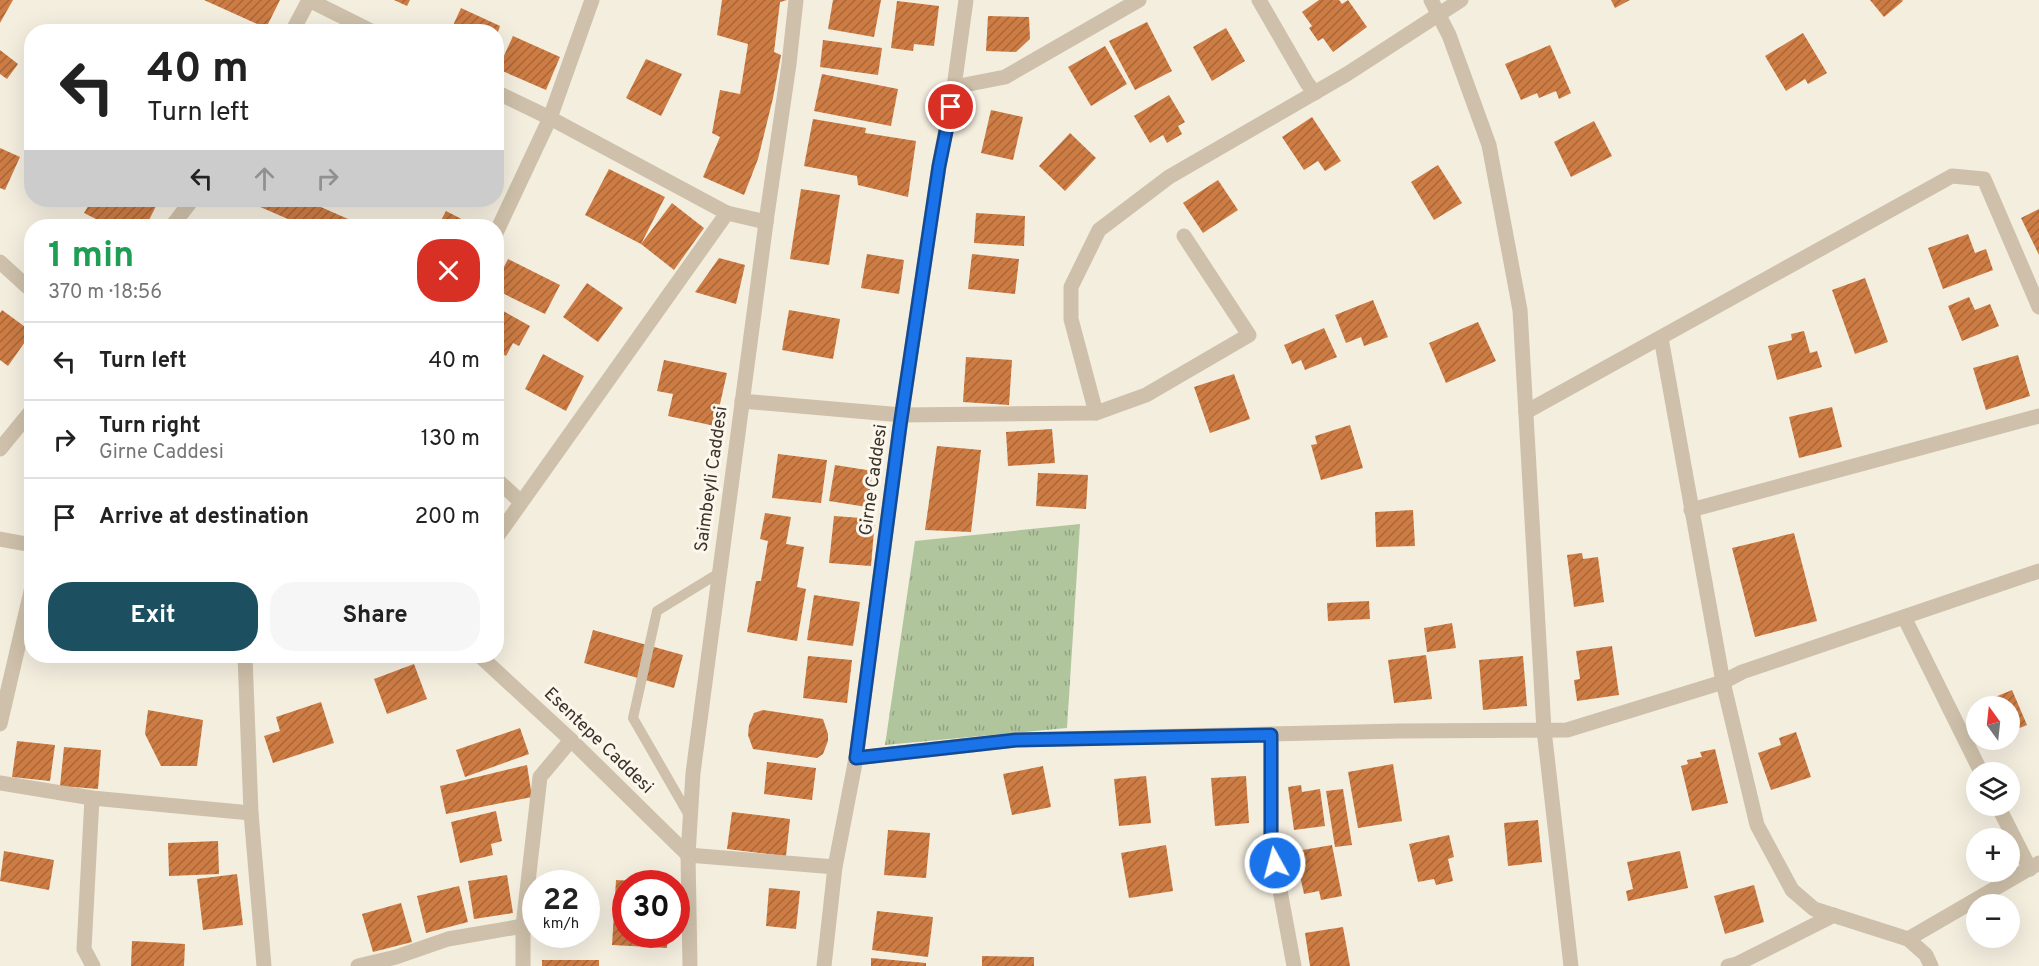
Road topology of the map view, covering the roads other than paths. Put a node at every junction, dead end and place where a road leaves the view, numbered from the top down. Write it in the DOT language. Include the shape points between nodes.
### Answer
graph roads {
  1 [pos="309,0"];
  2 [pos="592,0"];
  3 [pos="796,0"];
  4 [pos="966,0"];
  5 [pos="1138,0"];
  6 [pos="1259,0"];
  7 [pos="1431,0"];
  8 [pos="1461,0"];
  9 [pos="1438,14"];
  10 [pos="296,24"];
  11 [pos="357,24"];
  12 [pos="954,87"];
  13 [pos="1316,93"];
  14 [pos="504,96"];
  15 [pos="550,118"];
  16 [pos="187,207"];
  17 [pos="727,213"];
  18 [pos="177,219"];
  19 [pos="503,219"];
  20 [pos="766,222"];
  21 [pos="1184,236"];
  22 [pos="0,261"];
  23 [pos="24,284"];
  24 [pos="2039,307"];
  25 [pos="1661,338"];
  26 [pos="742,401"];
  27 [pos="1526,412"];
  28 [pos="1096,413"];
  29 [pos="902,415"];
  30 [pos="2039,416"];
  31 [pos="24,420"];
  32 [pos="0,449"];
  33 [pos="504,486"];
  34 [pos="521,502"];
  35 [pos="1691,510"];
  36 [pos="504,526"];
  37 [pos="0,539"];
  38 [pos="24,544"];
  39 [pos="2039,571"];
  40 [pos="719,573"];
  41 [pos="1904,618"];
  42 [pos="24,621"];
  43 [pos="245,663"];
  44 [pos="488,663"];
  45 [pos="1723,682"];
  46 [pos="0,724"];
  47 [pos="1544,730"];
  48 [pos="1271,735"];
  49 [pos="571,740"];
  50 [pos="856,758"];
  51 [pos="1977,762"];
  52 [pos="0,783"];
  53 [pos="92,798"];
  54 [pos="250,813"];
  55 [pos="2004,816"];
  56 [pos="690,817"];
  57 [pos="688,855"];
  58 [pos="2034,866"];
  59 [pos="835,867"];
  60 [pos="529,870"];
  61 [pos="1834,915"];
  62 [pos="522,926"];
  63 [pos="1908,939"];
  64 [pos="523,948"];
  65 [pos="93,966"];
  66 [pos="264,966"];
  67 [pos="358,966"];
  68 [pos="523,966"];
  69 [pos="690,966"];
  70 [pos="824,966"];
  71 [pos="1294,966"];
  72 [pos="1571,966"];
  73 [pos="1728,966"];
  74 [pos="1931,966"];
  1 -- 10 [label="street"];
  1 -- 11 [label="street"];
  2 -- 15 [label="street"];
  3 -- 20 [label="street, Saimbeyli Caddesi"];
  4 -- 12 [label="street, Girne Caddesi"];
  5 -- 12 [label="street" via="1005,76"];
  6 -- 13 [label="street"];
  7 -- 9 [label="street"];
  8 -- 9 [label="street"];
  9 -- 13 [label="street"];
  9 -- 27 [label="street" via="1489,145 1520,310"];
  12 -- 29 [label="street, Girne Caddesi"];
  13 -- 28 [label="street" via="1169,177 1099,230 1071,287 1071,319"];
  14 -- 15 [label="street"];
  15 -- 17 [label="street"];
  15 -- 19 [label="street"];
  16 -- 18 [label="street"];
  17 -- 20 [label="street"];
  17 -- 34 [label="street"];
  20 -- 26 [label="street, Saimbeyli Caddesi"];
  21 -- 28 [label="street" via="1249,335 1146,395"];
  22 -- 23 [label="street"];
  24 -- 25 [label="street" via="1984,179 1952,176"];
  25 -- 27 [label="street"];
  25 -- 35 [label="street"];
  26 -- 29 [label="street"];
  26 -- 40 [label="street, Saimbeyli Caddesi"];
  27 -- 47 [label="street"];
  28 -- 29 [label="street"];
  29 -- 50 [label="street, Girne Caddesi"];
  30 -- 35 [label="street"];
  31 -- 32 [label="street"];
  33 -- 34 [label="street"];
  34 -- 36 [label="street"];
  35 -- 45 [label="street"];
  37 -- 38 [label="street"];
  39 -- 41 [label="street"];
  40 -- 56 [label="street, Saimbeyli Caddesi"];
  40 -- 56 [label="lane" via="657,611 633,718"];
  41 -- 45 [label="street" via="1742,672"];
  41 -- 51 [label="street"];
  42 -- 46 [label="street"];
  43 -- 54 [label="street"];
  44 -- 49 [label="street, Esentepe Caddesi"];
  45 -- 47 [label="street" via="1567,730"];
  45 -- 61 [label="street" via="1757,825 1792,890 1814,909"];
  47 -- 48 [label="street"];
  47 -- 72 [label="street"];
  48 -- 50 [label="street" via="1016,740"];
  48 -- 71 [label="street" via="1271,842"];
  49 -- 57 [label="street, Esentepe Caddesi"];
  49 -- 60 [label="street" via="540,777"];
  50 -- 59 [label="street, Girne Caddesi"];
  52 -- 53 [label="street"];
  53 -- 54 [label="street"];
  53 -- 65 [label="street" via="84,949"];
  54 -- 66 [label="street"];
  55 -- 58 [label="street"];
  56 -- 57 [label="street, Saimbeyli Caddesi"];
  57 -- 59 [label="street"];
  57 -- 69 [label="street, Saimbeyli Caddesi"];
  58 -- 63 [label="street"];
  59 -- 70 [label="street, Girne Caddesi"];
  61 -- 63 [label="street"];
  61 -- 73 [label="street"];
  62 -- 67 [label="street" via="448,939"];
  63 -- 74 [label="street" via="1926,955"];
  64 -- 68 [label="street"];
}
